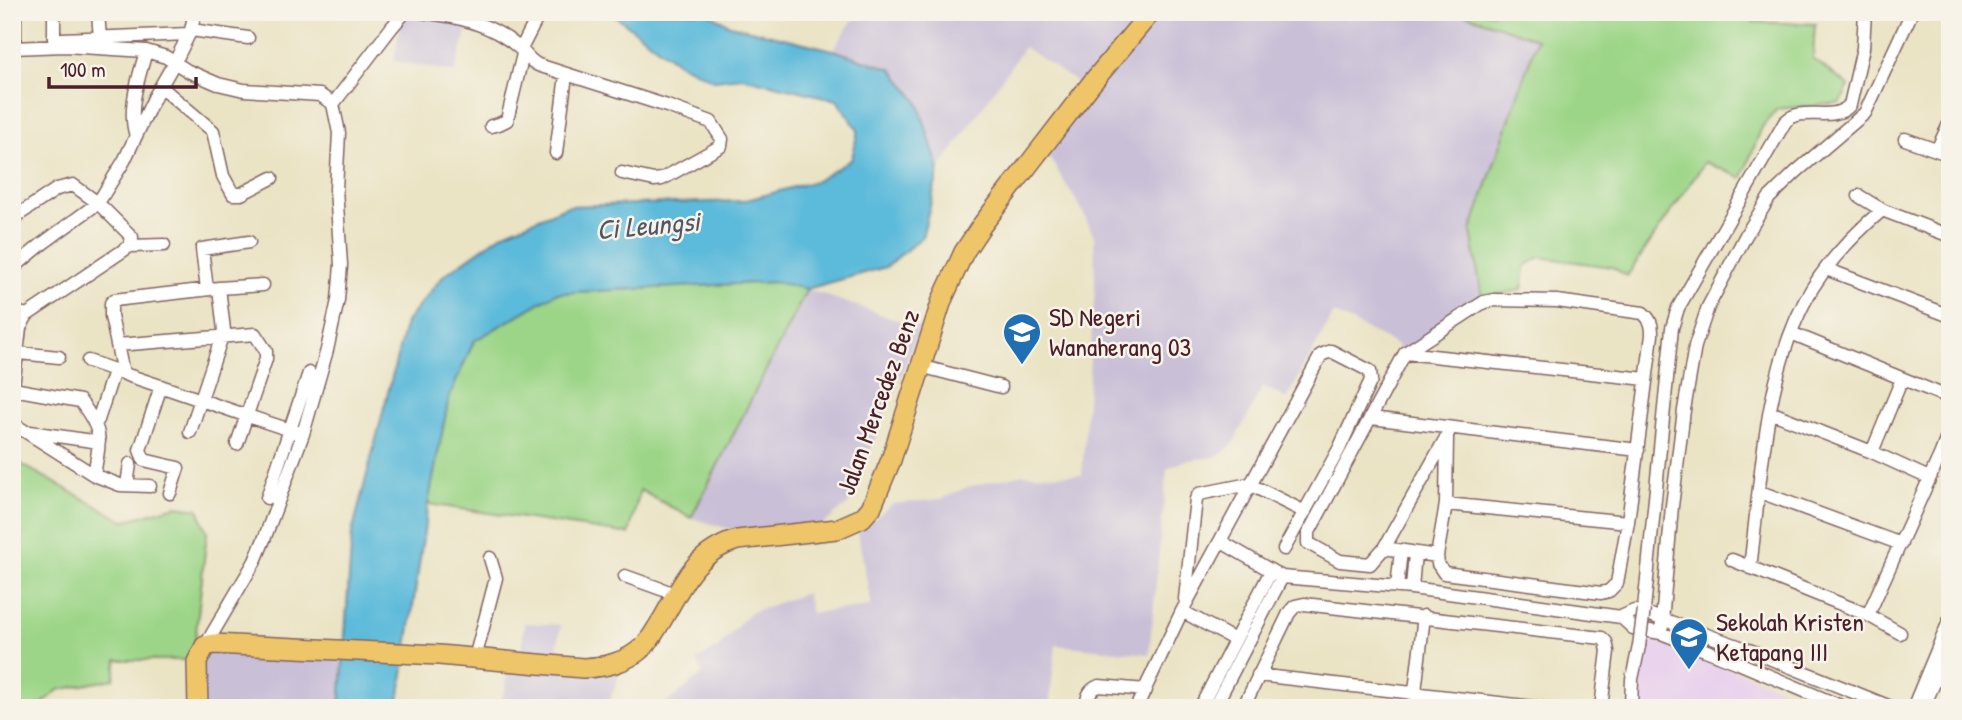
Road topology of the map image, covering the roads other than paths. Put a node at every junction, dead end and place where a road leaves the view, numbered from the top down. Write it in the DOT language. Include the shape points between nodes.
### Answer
graph roads {
  1 [pos="15,12"];
  2 [pos="54,12"];
  3 [pos="98,12"];
  4 [pos="195,12"];
  5 [pos="405,12"];
  6 [pos="421,12"];
  7 [pos="540,12"];
  8 [pos="1151,12"];
  9 [pos="1864,12"];
  10 [pos="1912,12"];
  11 [pos="190,32"];
  12 [pos="248,38"];
  13 [pos="54,39"];
  14 [pos="100,39"];
  15 [pos="13,42"];
  16 [pos="146,51"];
  17 [pos="522,51"];
  18 [pos="175,61"];
  19 [pos="566,75"];
  20 [pos="161,87"];
  21 [pos="333,104"];
  22 [pos="1950,122"];
  23 [pos="491,126"];
  24 [pos="136,136"];
  25 [pos="1905,139"];
  26 [pos="556,153"];
  27 [pos="1943,153"];
  28 [pos="622,173"];
  29 [pos="272,178"];
  30 [pos="1859,196"];
  31 [pos="98,203"];
  32 [pos="1882,210"];
  33 [pos="12,219"];
  34 [pos="1950,236"];
  35 [pos="249,242"];
  36 [pos="164,245"];
  37 [pos="130,246"];
  38 [pos="12,269"];
  39 [pos="1826,269"];
  40 [pos="263,285"];
  41 [pos="213,289"];
  42 [pos="12,311"];
  43 [pos="27,315"];
  44 [pos="1950,316"];
  45 [pos="1791,333"];
  46 [pos="222,336"];
  47 [pos="117,345"];
  48 [pos="19,353"];
  49 [pos="1405,353"];
  50 [pos="59,357"];
  51 [pos="88,361"];
  52 [pos="920,366"];
  53 [pos="119,372"];
  54 [pos="309,373"];
  55 [pos="1646,379"];
  56 [pos="1902,379"];
  57 [pos="160,386"];
  58 [pos="1001,387"];
  59 [pos="13,392"];
  60 [pos="1950,398"];
  61 [pos="201,399"];
  62 [pos="1770,412"];
  63 [pos="247,415"];
  64 [pos="1371,418"];
  65 [pos="99,420"];
  66 [pos="12,423"];
  67 [pos="29,432"];
  68 [pos="190,432"];
  69 [pos="296,432"];
  70 [pos="1448,432"];
  71 [pos="1949,436"];
  72 [pos="99,442"];
  73 [pos="237,444"];
  74 [pos="1638,450"];
  75 [pos="1872,452"];
  76 [pos="1945,455"];
  77 [pos="130,464"];
  78 [pos="94,475"];
  79 [pos="1929,478"];
  80 [pos="1249,484"];
  81 [pos="127,485"];
  82 [pos="150,486"];
  83 [pos="1760,492"];
  84 [pos="170,494"];
  85 [pos="267,498"];
  86 [pos="1446,503"];
  87 [pos="1305,512"];
  88 [pos="1628,522"];
  89 [pos="1220,541"];
  90 [pos="1901,544"];
  91 [pos="1384,548"];
  92 [pos="1284,549"];
  93 [pos="1408,552"];
  94 [pos="1437,556"];
  95 [pos="490,558"];
  96 [pos="1732,560"];
  97 [pos="1750,568"];
  98 [pos="1277,574"];
  99 [pos="625,576"];
  100 [pos="1397,587"];
  101 [pos="1412,588"];
  102 [pos="676,594"];
  103 [pos="1183,609"];
  104 [pos="1868,615"];
  105 [pos="1424,616"];
  106 [pos="1620,617"];
  107 [pos="1663,618"];
  108 [pos="1950,619"];
  109 [pos="1900,633"];
  110 [pos="1661,634"];
  111 [pos="1235,640"];
  112 [pos="205,646"];
  113 [pos="1950,647"];
  114 [pos="475,659"];
  115 [pos="1258,675"];
  116 [pos="1146,690"];
  117 [pos="1414,693"];
  118 [pos="198,708"];
  119 [pos="1086,708"];
  120 [pos="1136,708"];
  121 [pos="1200,708"];
  122 [pos="1214,708"];
  123 [pos="1243,708"];
  124 [pos="1413,708"];
  125 [pos="1542,708"];
  126 [pos="1601,708"];
  127 [pos="1631,708"];
  128 [pos="1845,708"];
  129 [pos="1893,708"];
  130 [pos="1913,708"];
  131 [pos="1923,708"];
  1 -- 15 [label="street"];
  2 -- 13 [label="street"];
  3 -- 14 [label="street"];
  4 -- 11 [label="street"];
  5 -- 21 [label="street"];
  6 -- 17 [label="street" via="480,23"];
  7 -- 17 [label="street"];
  8 -- 52 [label="main road, Jalan Mercedez Benz" via="982,225 951,278"];
  9 -- 127 [label="street, bridge" via="1863,48 1852,102 1839,113 1796,114 1783,125 1678,308 1672,328"];
  10 -- 107 [label="street" via="1865,113 1769,198 1708,307 1695,346 1684,410"];
  11 -- 12 [label="street"];
  11 -- 14 [label="street"];
  11 -- 18 [label="street"];
  13 -- 14 [label="street"];
  13 -- 15 [label="street"];
  15 -- 16 [label="street"];
  16 -- 18 [label="street"];
  16 -- 24 [label="street" via="132,111"];
  17 -- 19 [label="street" via="527,60"];
  17 -- 23 [label="street" via="507,120"];
  18 -- 20 [label="street"];
  18 -- 21 [label="street" via="218,84 320,95"];
  19 -- 26 [label="street"];
  19 -- 28 [label="street" via="711,122 722,139 721,146 662,179"];
  20 -- 24 [label="street"];
  20 -- 29 [label="street" via="213,131 223,176 233,194"];
  21 -- 69 [label="street" via="339,133 340,286 327,350"];
  22 -- 27 [label="street"];
  24 -- 31 [label="street"];
  25 -- 27 [label="street"];
  30 -- 32 [label="street"];
  31 -- 33 [label="street" via="68,185"];
  31 -- 37 [label="street" via="131,237"];
  31 -- 38 [label="street"];
  32 -- 34 [label="street"];
  32 -- 39 [label="street"];
  35 -- 41 [label="street" via="202,249"];
  36 -- 37 [label="street"];
  37 -- 43 [label="street"];
  39 -- 44 [label="street"];
  39 -- 45 [label="street" via="1804,301"];
  40 -- 41 [label="street"];
  41 -- 46 [label="street"];
  41 -- 47 [label="street" via="114,300 110,308"];
  42 -- 43 [label="street"];
  43 -- 48 [label="street" via="20,328"];
  45 -- 56 [label="street"];
  45 -- 62 [label="street"];
  46 -- 47 [label="street"];
  46 -- 61 [label="street"];
  46 -- 63 [label="street" via="255,334 266,351"];
  47 -- 53 [label="street"];
  48 -- 50 [label="street"];
  48 -- 59 [label="street"];
  49 -- 55 [label="street"];
  49 -- 55 [label="street" via="1484,302 1557,302 1643,313 1653,326"];
  49 -- 64 [label="street"];
  51 -- 53 [label="street"];
  52 -- 58 [label="street"];
  52 -- 102 [label="main road, Jalan Mercedez Benz" via="891,460 871,508 862,518 837,529 722,544 695,565"];
  53 -- 57 [label="street"];
  53 -- 65 [label="street"];
  54 -- 69 [label="street"];
  55 -- 74 [label="street"];
  56 -- 60 [label="street"];
  56 -- 75 [label="street"];
  57 -- 61 [label="street"];
  57 -- 84 [label="street" via="140,450 144,460 178,468"];
  59 -- 72 [label="street" via="76,399 98,429"];
  61 -- 63 [label="street"];
  61 -- 68 [label="street"];
  62 -- 75 [label="street"];
  62 -- 83 [label="street"];
  63 -- 69 [label="street"];
  63 -- 73 [label="street"];
  64 -- 70 [label="street"];
  64 -- 91 [label="street" via="1307,539 1320,551 1353,564 1370,564"];
  66 -- 67 [label="street"];
  67 -- 72 [label="street"];
  67 -- 78 [label="street"];
  69 -- 85 [label="street"];
  69 -- 112 [label="street" via="255,561"];
  70 -- 74 [label="street"];
  70 -- 86 [label="street"];
  70 -- 91 [label="street"];
  71 -- 76 [label="street"];
  72 -- 78 [label="street"];
  74 -- 88 [label="street"];
  75 -- 79 [label="street"];
  76 -- 79 [label="street"];
  77 -- 81 [label="street"];
  78 -- 81 [label="street"];
  79 -- 90 [label="street"];
  80 -- 87 [label="street"];
  80 -- 87 [label="street" via="1321,355 1331,351 1370,371 1371,380"];
  80 -- 89 [label="street"];
  80 -- 103 [label="street" via="1196,496"];
  81 -- 82 [label="street"];
  83 -- 90 [label="street"];
  83 -- 97 [label="street"];
  86 -- 88 [label="street"];
  86 -- 94 [label="street"];
  87 -- 92 [label="street"];
  88 -- 94 [label="street" via="1616,583 1601,593 1450,576 1441,571"];
  89 -- 98 [label="street"];
  89 -- 103 [label="street"];
  90 -- 104 [label="street"];
  91 -- 93 [label="street"];
  93 -- 94 [label="street"];
  93 -- 100 [label="street"];
  93 -- 101 [label="street"];
  95 -- 114 [label="street" via="496,578"];
  96 -- 97 [label="street"];
  97 -- 104 [label="street"];
  98 -- 100 [label="street"];
  98 -- 111 [label="street"];
  98 -- 122 [label="street"];
  99 -- 102 [label="street"];
  100 -- 101 [label="street"];
  101 -- 106 [label="street"];
  102 -- 114 [label="main road, Jalan Mercedez Benz" via="644,647 620,662 583,668"];
  103 -- 111 [label="street"];
  103 -- 116 [label="street"];
  104 -- 109 [label="street"];
  105 -- 115 [label="street" via="1297,605"];
  105 -- 117 [label="street"];
  105 -- 126 [label="street" via="1602,638 1608,651"];
  106 -- 107 [label="street" via="1634,611"];
  106 -- 110 [label="street" via="1633,628"];
  107 -- 110 [label="street"];
  107 -- 129 [label="street"];
  108 -- 130 [label="street"];
  110 -- 128 [label="street"];
  111 -- 121 [label="street"];
  112 -- 114 [label="main road, Jalan Mercedez Benz"];
  112 -- 118 [label="main road" via="197,662"];
  113 -- 131 [label="street"];
  115 -- 117 [label="street"];
  115 -- 123 [label="street"];
  116 -- 119 [label="street" via="1094,688"];
  116 -- 120 [label="street"];
  117 -- 124 [label="street"];
  117 -- 125 [label="street"];
}
